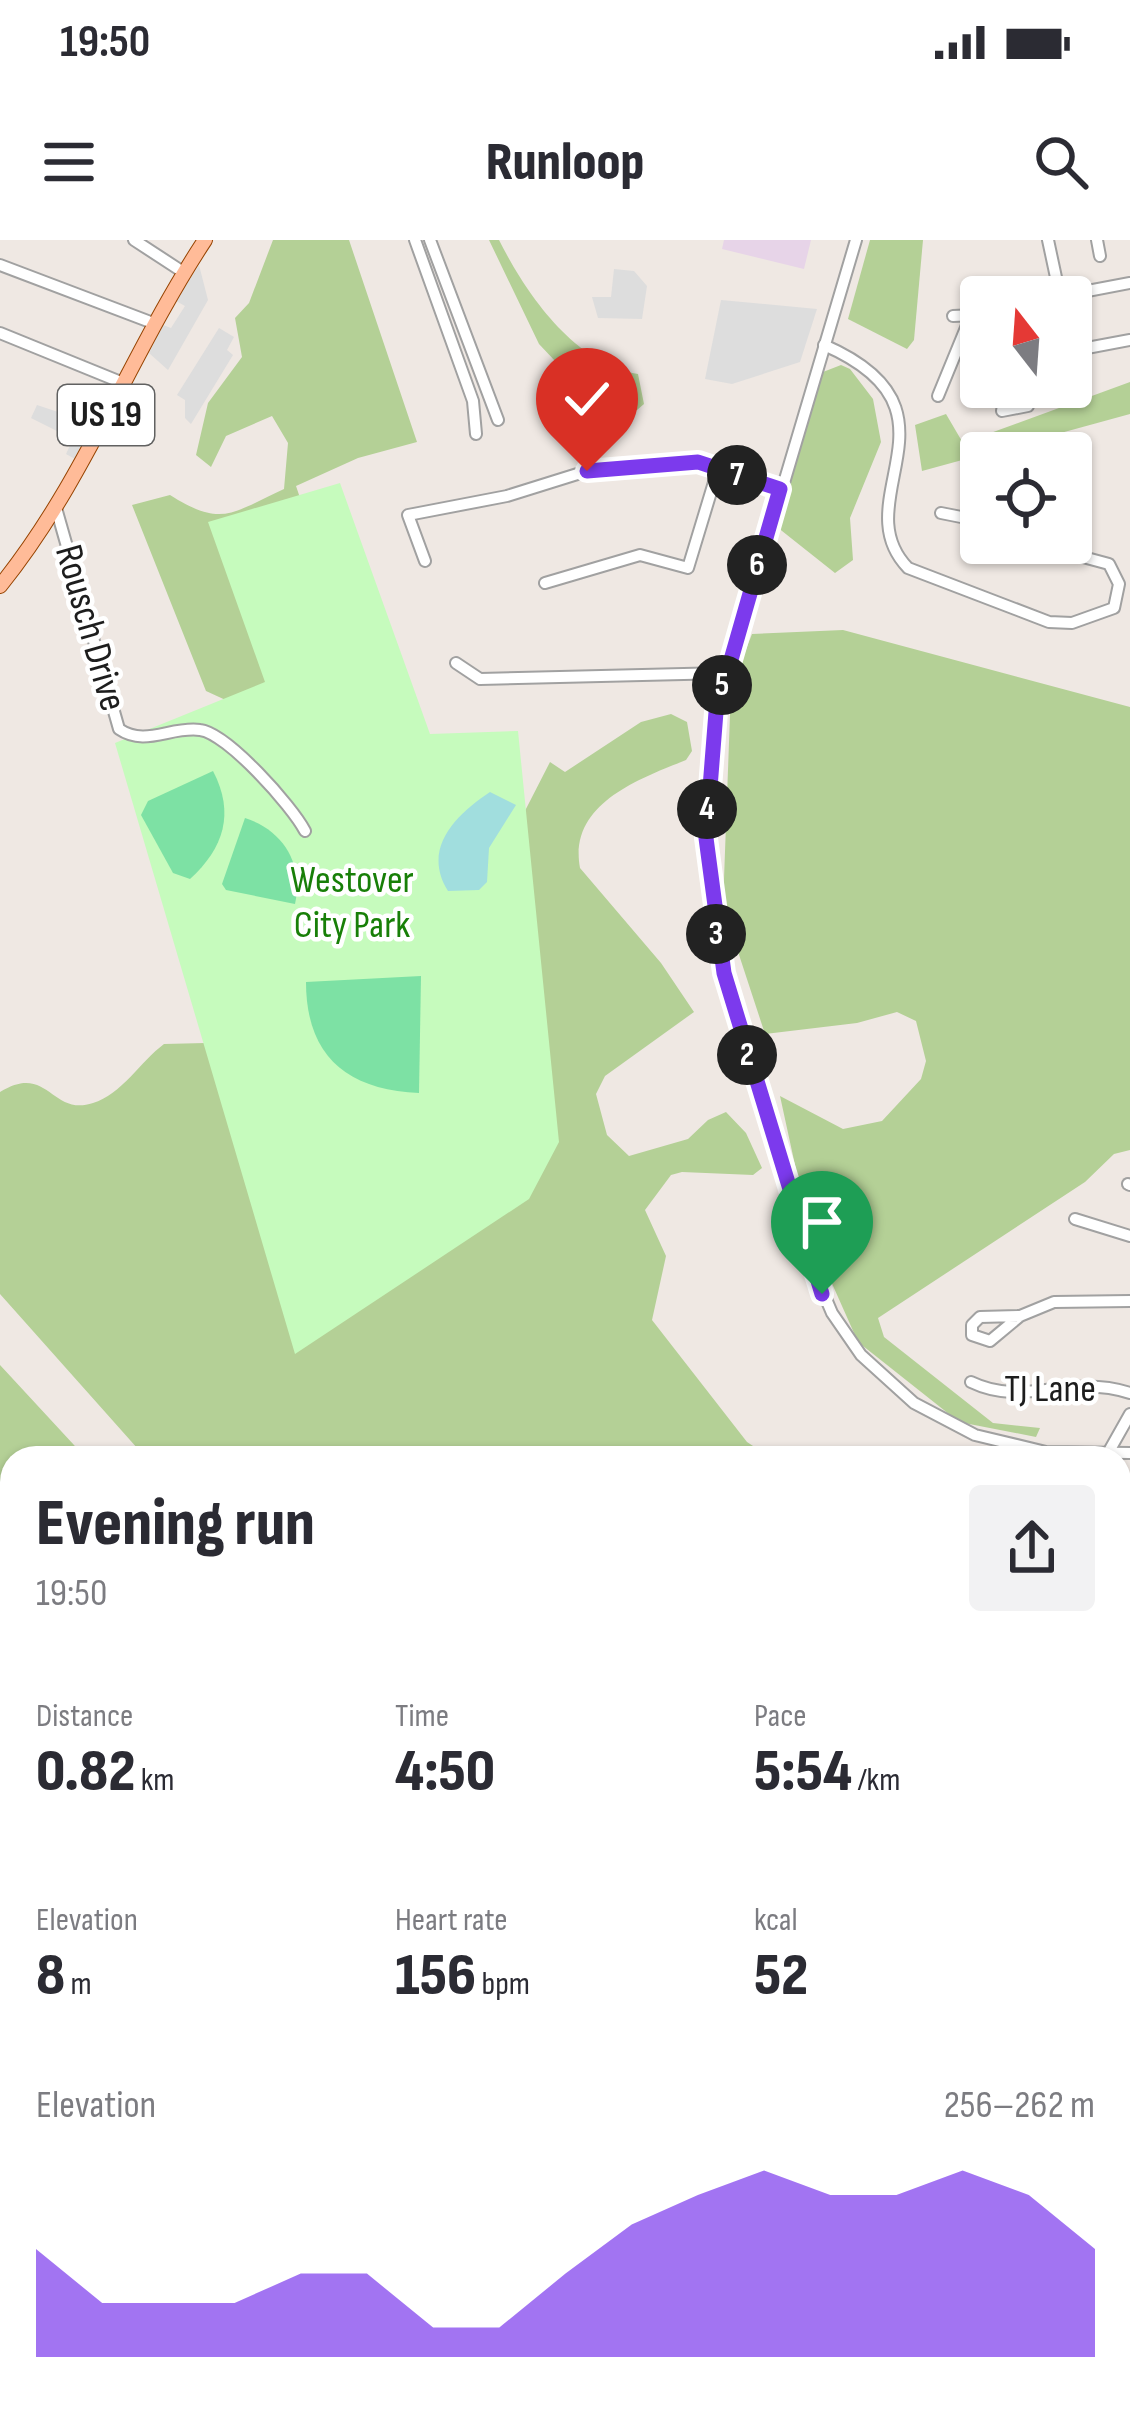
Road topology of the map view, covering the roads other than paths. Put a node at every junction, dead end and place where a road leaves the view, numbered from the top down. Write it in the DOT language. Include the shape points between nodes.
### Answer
graph roads {
  1 [pos="134,240"];
  2 [pos="205,240"];
  3 [pos="415,240"];
  4 [pos="430,240"];
  5 [pos="856,240"];
  6 [pos="1048,240"];
  7 [pos="1097,240"];
  8 [pos="1100,256"];
  9 [pos="0,265"];
  10 [pos="184,272"];
  11 [pos="1054,276"];
  12 [pos="1130,283"];
  13 [pos="1092,290"];
  14 [pos="953,316"];
  15 [pos="960,316"];
  16 [pos="153,323"];
  17 [pos="0,333"];
  18 [pos="1130,340"];
  19 [pos="824,345"];
  20 [pos="1092,347"];
  21 [pos="960,351"];
  22 [pos="123,382"];
  23 [pos="938,396"];
  24 [pos="498,420"];
  25 [pos="476,434"];
  26 [pos="718,469"];
  27 [pos="780,489"];
  28 [pos="56,508"];
  29 [pos="941,513"];
  30 [pos="960,517"];
  31 [pos="1092,559"];
  32 [pos="425,561"];
  33 [pos="545,583"];
  34 [pos="0,586"];
  35 [pos="456,664"];
  36 [pos="723,678"];
  37 [pos="305,831"];
  38 [pos="1075,1219"];
  39 [pos="1130,1236"];
  40 [pos="1130,1301"];
  41 [pos="1020,1316"];
  42 [pos="971,1382"];
  43 [pos="1130,1394"];
  44 [pos="1130,1414"];
  45 [pos="1014,1446"];
  46 [pos="1112,1446"];
  1 -- 10 [label="street"];
  2 -- 10 [label="main road, US 19"];
  3 -- 25 [label="street" via="473,401"];
  4 -- 24 [label="street"];
  5 -- 19 [label="street"];
  6 -- 11 [label="street"];
  7 -- 8 [label="street"];
  9 -- 16 [label="street"];
  10 -- 16 [label="main road, US 19"];
  12 -- 13 [label="street"];
  14 -- 15 [label="street"];
  16 -- 22 [label="main road, US 19"];
  17 -- 22 [label="street"];
  18 -- 20 [label="street"];
  19 -- 27 [label="street"];
  19 -- 31 [label="street" via="858,361 894,396 900,422 892,538 908,568 1049,622 1072,623 1114,608 1119,584 1109,563"];
  21 -- 23 [label="street"];
  22 -- 28 [label="main road, US 19"];
  26 -- 27 [label="street"];
  26 -- 32 [label="street" via="688,461 598,469 408,515"];
  26 -- 33 [label="street" via="688,568 640,555"];
  27 -- 36 [label="street"];
  28 -- 34 [label="main road, US 19"];
  28 -- 37 [label="street, Rousch Drive" via="119,729 141,739 179,730 215,734"];
  29 -- 30 [label="street"];
  35 -- 36 [label="street" via="480,679"];
  36 -- 45 [label="street" via="707,786 714,928 822,1294 878,1373 936,1417"];
  38 -- 39 [label="street"];
  40 -- 41 [label="street" via="1070,1299"];
  42 -- 43 [label="street, TJ Lane" via="1009,1396 1077,1383"];
  44 -- 46 [label="street"];
}
